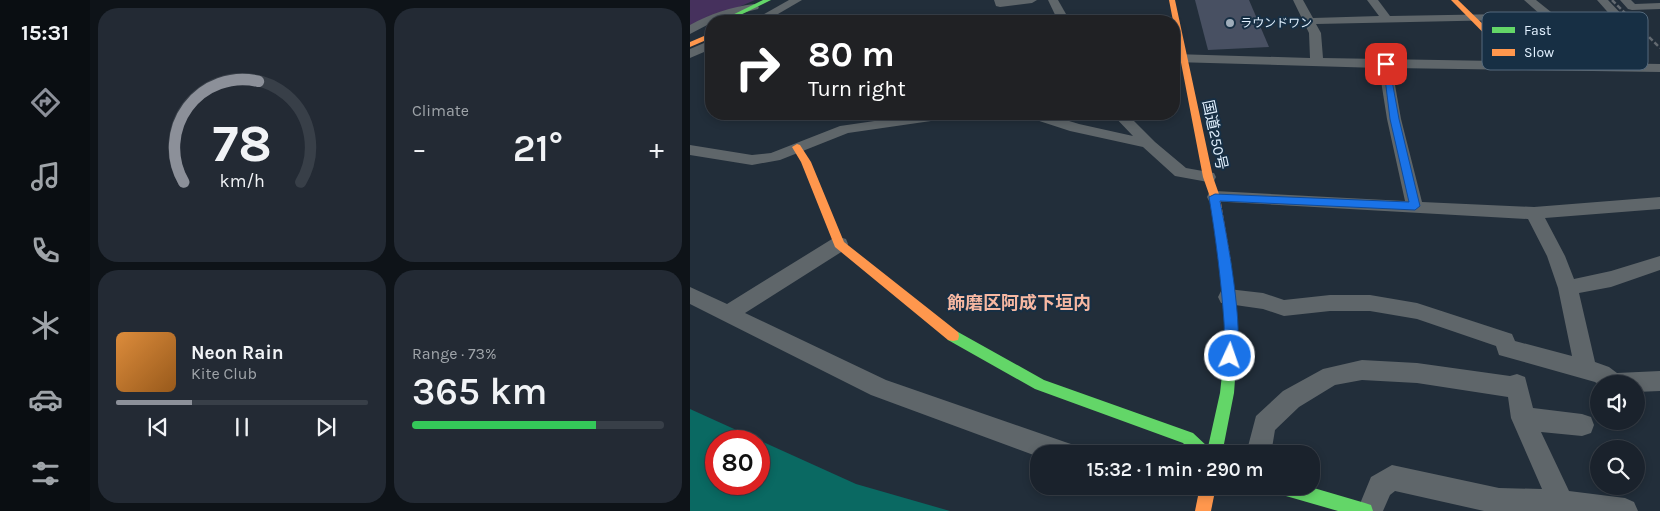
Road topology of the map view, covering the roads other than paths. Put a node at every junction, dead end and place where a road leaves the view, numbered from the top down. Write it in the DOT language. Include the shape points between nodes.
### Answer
graph roads {
  1 [pos="768,0"];
  2 [pos="784,0"];
  3 [pos="797,0"];
  4 [pos="999,0"];
  5 [pos="1032,0"];
  6 [pos="1053,0"];
  7 [pos="1172,0"];
  8 [pos="1298,0"];
  9 [pos="1372,0"];
  10 [pos="1454,0"];
  11 [pos="1529,0"];
  12 [pos="1602,0"];
  13 [pos="1625,0"];
  14 [pos="1660,6"];
  15 [pos="754,7"];
  16 [pos="1544,12"];
  17 [pos="1613,12"];
  18 [pos="716,15"];
  19 [pos="736,15"];
  20 [pos="752,15"];
  21 [pos="769,15"];
  22 [pos="1061,15"];
  23 [pos="1174,15"];
  24 [pos="1482,18"];
  25 [pos="1387,19"];
  26 [pos="1473,19"];
  27 [pos="705,21"];
  28 [pos="1310,21"];
  29 [pos="1482,28"];
  30 [pos="690,30"];
  31 [pos="705,30"];
  32 [pos="690,37"];
  33 [pos="705,38"];
  34 [pos="690,45"];
  35 [pos="705,47"];
  36 [pos="690,54"];
  37 [pos="1180,58"];
  38 [pos="1317,62"];
  39 [pos="1386,64"];
  40 [pos="1482,65"];
  41 [pos="1180,66"];
  42 [pos="905,120"];
  43 [pos="1050,120"];
  44 [pos="1125,120"];
  45 [pos="1148,144"];
  46 [pos="797,147"];
  47 [pos="690,150"];
  48 [pos="1208,177"];
  49 [pos="1215,197"];
  50 [pos="1660,204"];
  51 [pos="1415,206"];
  52 [pos="1534,213"];
  53 [pos="839,244"];
  54 [pos="1660,263"];
  55 [pos="1568,288"];
  56 [pos="690,295"];
  57 [pos="1228,297"];
  58 [pos="728,313"];
  59 [pos="1585,368"];
  60 [pos="1660,381"];
  61 [pos="1523,418"];
  62 [pos="1582,425"];
  63 [pos="1038,445"];
  64 [pos="1195,445"];
  65 [pos="1216,445"];
  66 [pos="1260,445"];
  67 [pos="1206,495"];
  68 [pos="1310,495"];
  69 [pos="1561,503"];
  70 [pos="1203,511"];
  71 [pos="1365,511"];
  72 [pos="1370,511"];
  73 [pos="1624,511"];
  1 -- 15 [label="main road"];
  2 -- 20 [label="main road"];
  3 -- 21 [label="street"];
  4 -- 5 [label="street" via="1000,4"];
  6 -- 22 [label="street"];
  7 -- 23 [label="main road, 国道250号"];
  8 -- 28 [label="street"];
  9 -- 25 [label="street"];
  10 -- 26 [label="main road"];
  11 -- 16 [label="street"];
  12 -- 17 [label="street"];
  13 -- 14 [label="street" via="1632,7"];
  15 -- 18 [label="street" via="731,9"];
  15 -- 19 [label="main road"];
  24 -- 26 [label="street"];
  25 -- 26 [label="street"];
  25 -- 28 [label="street"];
  26 -- 29 [label="main road"];
  27 -- 30 [label="street"];
  28 -- 38 [label="street" via="1315,33"];
  31 -- 32 [label="main road"];
  33 -- 34 [label="main road"];
  35 -- 36 [label="street"];
  37 -- 38 [label="street"];
  38 -- 39 [label="street"];
  39 -- 40 [label="street"];
  39 -- 51 [label="street" via="1394,119"];
  41 -- 48 [label="main road, 国道250号"];
  42 -- 46 [label="street" via="845,129"];
  43 -- 45 [label="street"];
  44 -- 45 [label="street"];
  45 -- 48 [label="street" via="1181,172"];
  46 -- 47 [label="street" via="774,157 752,160"];
  46 -- 53 [label="main road"];
  48 -- 49 [label="main road, 国道250号"];
  49 -- 51 [label="street"];
  49 -- 57 [label="main road, 国道250号"];
  50 -- 52 [label="street"];
  51 -- 52 [label="street"];
  52 -- 55 [label="street"];
  53 -- 58 [label="street"];
  53 -- 64 [label="main road" via="959,341 1040,385 1188,438"];
  54 -- 55 [label="street" via="1611,279"];
  55 -- 59 [label="street"];
  56 -- 58 [label="street"];
  57 -- 59 [label="street" via="1263,301 1284,308 1370,303 1417,311 1504,340 1507,348"];
  57 -- 65 [label="main road, 国道250号" via="1232,338 1228,384"];
  58 -- 63 [label="street" via="879,388"];
  59 -- 60 [label="street" via="1614,384"];
  61 -- 62 [label="street"];
  61 -- 66 [label="street" via="1518,386 1417,373 1362,370 1331,376 1291,400 1264,424"];
  61 -- 69 [label="street"];
  67 -- 70 [label="main road"];
  68 -- 71 [label="main road"];
  69 -- 72 [label="street" via="1499,501 1392,478 1380,486"];
  69 -- 73 [label="street"];
}
